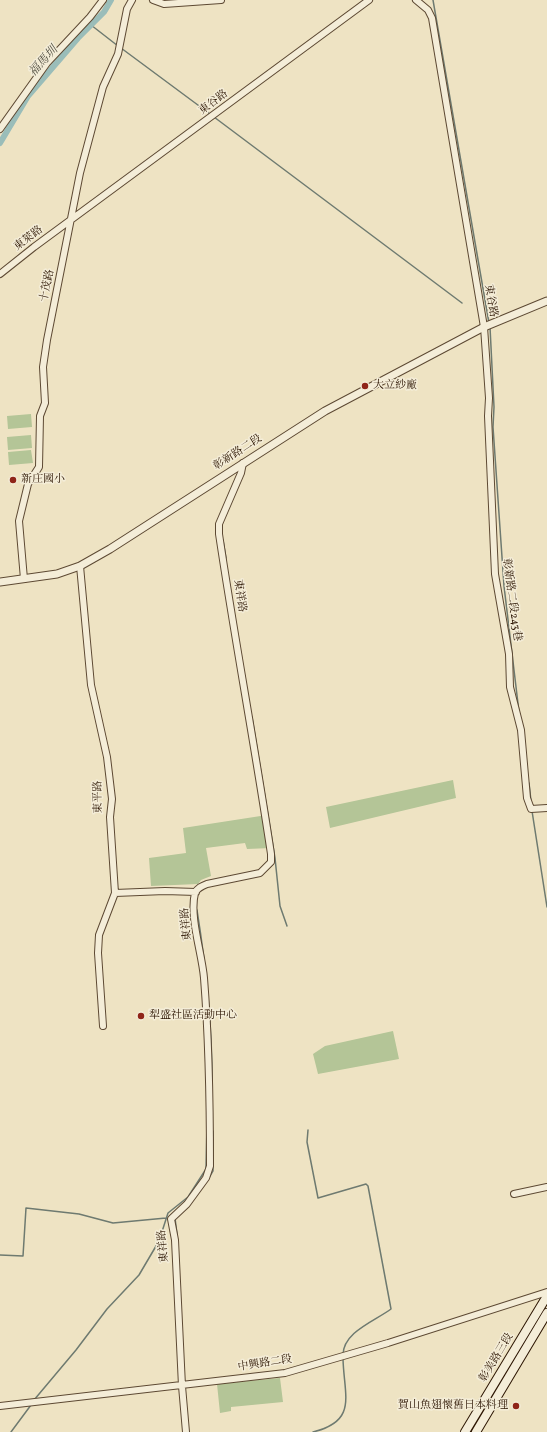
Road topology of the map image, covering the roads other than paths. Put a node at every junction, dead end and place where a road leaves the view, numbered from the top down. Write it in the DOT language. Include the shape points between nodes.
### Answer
graph roads {
  1 [pos="103,0"];
  2 [pos="132,0"];
  3 [pos="153,0"];
  4 [pos="221,0"];
  5 [pos="369,0"];
  6 [pos="416,0"];
  7 [pos="0,129"];
  8 [pos="71,221"];
  9 [pos="0,274"];
  10 [pos="547,301"];
  11 [pos="488,326"];
  12 [pos="243,463"];
  13 [pos="80,566"];
  14 [pos="24,579"];
  15 [pos="0,582"];
  16 [pos="547,808"];
  17 [pos="196,892"];
  18 [pos="115,893"];
  19 [pos="103,1026"];
  20 [pos="547,1187"];
  21 [pos="514,1194"];
  22 [pos="547,1292"];
  23 [pos="547,1296"];
  24 [pos="547,1313"];
  25 [pos="182,1386"];
  26 [pos="0,1406"];
  27 [pos="186,1432"];
  28 [pos="465,1432"];
  29 [pos="476,1432"];
  1 -- 7 [label="street" via="47,63"];
  2 -- 8 [label="street, 十茂路" via="127,9 118,54 103,86 80,173"];
  3 -- 4 [label="street" via="164,4"];
  5 -- 8 [label="street, 東谷路"];
  6 -- 11 [label="street, 東谷路" via="428,10 432,18"];
  8 -- 9 [label="street, 東萊路"];
  8 -- 14 [label="street, 十茂路" via="43,367 45,403 40,416 39,467 28,484 19,521"];
  10 -- 11 [label="street, 彰新路二段"];
  11 -- 12 [label="street, 彰新路二段" via="325,411"];
  11 -- 16 [label="street, 彰新路二段243巷" via="488,416 495,574 508,654 510,687 521,730 526,791 534,809"];
  12 -- 13 [label="street, 彰新路二段"];
  12 -- 17 [label="street, 東祥路" via="219,524 219,534 255,746 271,862 260,873 207,884"];
  13 -- 14 [label="street, 彰新路二段" via="57,574"];
  13 -- 18 [label="street, 東平路" via="91,685 107,757 112,799 110,817"];
  14 -- 15 [label="street, 彰新路二段"];
  17 -- 18 [label="street"];
  17 -- 25 [label="street, 東祥路" via="195,915 209,1036 210,1166 206,1178 187,1204 171,1219 175,1240"];
  18 -- 19 [label="street, 東平路" via="99,935"];
  20 -- 21 [label="street"];
  22 -- 25 [label="street, 中興路二段" via="285,1373"];
  23 -- 28 [label="main road, 彰美路三段"];
  24 -- 29 [label="main road, 彰美路三段"];
  25 -- 26 [label="street, 中興路二段"];
  25 -- 27 [label="street, 東祥路"];
}
